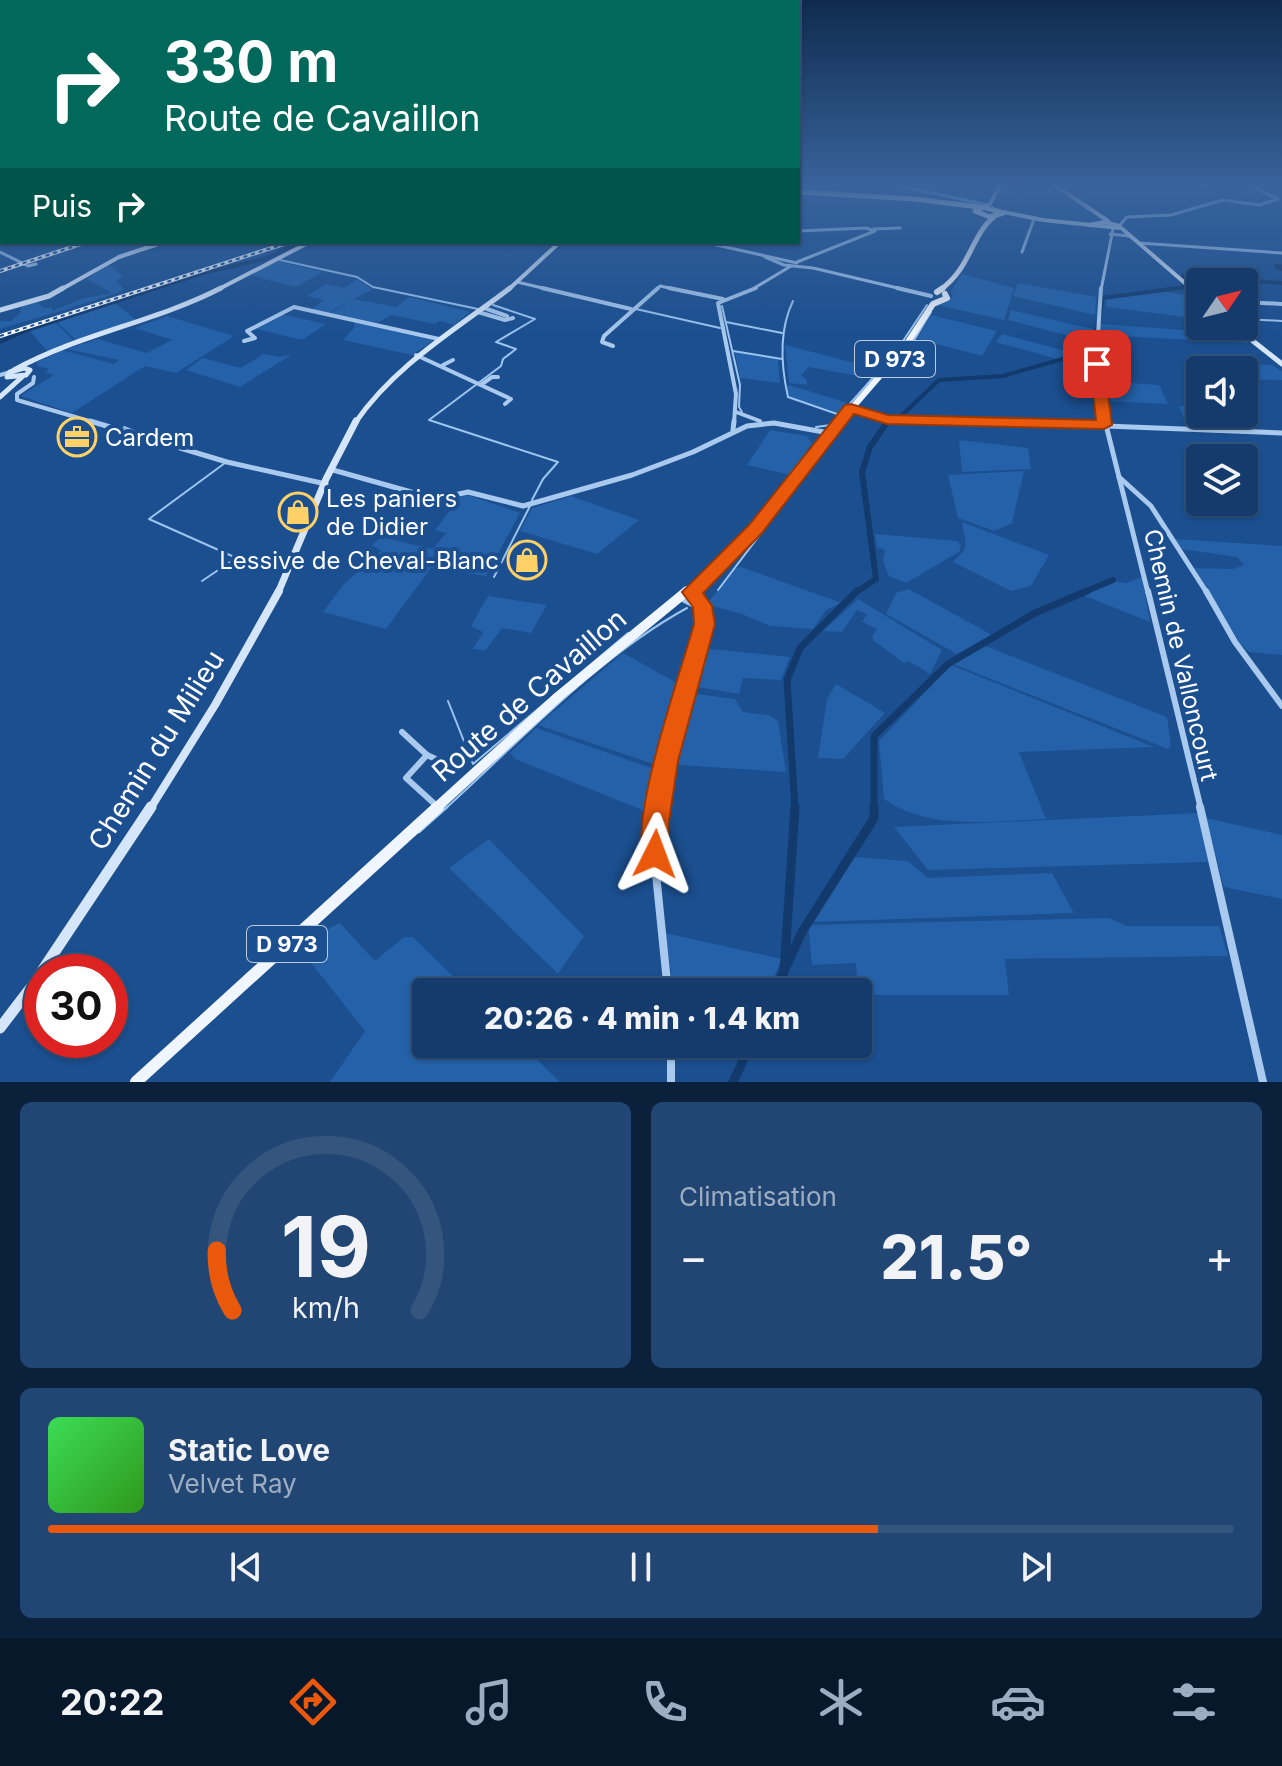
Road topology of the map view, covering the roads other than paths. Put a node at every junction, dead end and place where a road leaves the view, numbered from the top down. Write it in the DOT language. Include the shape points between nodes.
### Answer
graph roads {
  1 [pos="863,234"];
  2 [pos="980,234"];
  3 [pos="1028,234"];
  4 [pos="1111,234"];
  5 [pos="1126,234"];
  6 [pos="1126,234"];
  7 [pos="1129,236"];
  8 [pos="1139,243"];
  9 [pos="158,244"];
  10 [pos="306,244"];
  11 [pos="558,244"];
  12 [pos="718,244"];
  13 [pos="0,252"];
  14 [pos="1022,252"];
  15 [pos="1282,253"];
  16 [pos="781,262"];
  17 [pos="794,263"];
  18 [pos="36,264"];
  19 [pos="781,272"];
  20 [pos="517,282"];
  21 [pos="1186,284"];
  22 [pos="947,286"];
  23 [pos="933,297"];
  24 [pos="943,297"];
  25 [pos="723,299"];
  26 [pos="1258,303"];
  27 [pos="1282,304"];
  28 [pos="0,310"];
  29 [pos="481,310"];
  30 [pos="632,310"];
  31 [pos="507,316"];
  32 [pos="513,318"];
  33 [pos="439,339"];
  34 [pos="1252,340"];
  35 [pos="244,341"];
  36 [pos="613,346"];
  37 [pos="45,354"];
  38 [pos="416,355"];
  39 [pos="453,360"];
  40 [pos="1282,364"];
  41 [pos="442,366"];
  42 [pos="7,374"];
  43 [pos="27,375"];
  44 [pos="498,377"];
  45 [pos="482,384"];
  46 [pos="0,396"];
  47 [pos="505,404"];
  48 [pos="851,408"];
  49 [pos="736,411"];
  50 [pos="765,423"];
  51 [pos="1104,425"];
  52 [pos="732,431"];
  53 [pos="1282,433"];
  54 [pos="830,434"];
  55 [pos="333,470"];
  56 [pos="1119,477"];
  57 [pos="326,484"];
  58 [pos="729,557"];
  59 [pos="686,595"];
  60 [pos="703,610"];
  61 [pos="1282,706"];
  62 [pos="402,732"];
  63 [pos="427,755"];
  64 [pos="440,761"];
  65 [pos="438,807"];
  66 [pos="666,978"];
  67 [pos="0,1028"];
  68 [pos="671,1058"];
  69 [pos="136,1082"];
  70 [pos="671,1082"];
  71 [pos="1263,1082"];
  1 -- 17 [label="street"];
  2 -- 22 [label="main road, D 973" via="965,266"];
  3 -- 14 [label="street"];
  4 -- 51 [label="street, Chemin de Valloncourt" via="1098,307"];
  5 -- 7 [label="street"];
  6 -- 7 [label="street"];
  7 -- 8 [label="street"];
  8 -- 15 [label="street"];
  8 -- 21 [label="street"];
  9 -- 28 [label="street" via="119,257 49,296"];
  10 -- 37 [label="street" via="169,313"];
  11 -- 20 [label="street, Chemin du Milieu"];
  12 -- 16 [label="street"];
  13 -- 18 [label="street" via="28,266"];
  16 -- 17 [label="street"];
  16 -- 19 [label="street"];
  17 -- 19 [label="street"];
  17 -- 23 [label="street"];
  19 -- 25 [label="street" via="764,285"];
  20 -- 29 [label="street, Chemin du Milieu"];
  20 -- 30 [label="street"];
  22 -- 23 [label="main road, D 973"];
  22 -- 24 [label="main road, D 973"];
  23 -- 24 [label="main road, D 973"];
  23 -- 24 [label="main road"];
  23 -- 48 [label="main road, D 973" via="904,348"];
  25 -- 30 [label="street" via="660,286"];
  25 -- 49 [label="street" via="718,303"];
  26 -- 27 [label="street"];
  29 -- 31 [label="street"];
  29 -- 32 [label="street"];
  29 -- 33 [label="street, Chemin du Milieu"];
  30 -- 36 [label="street" via="602,340"];
  33 -- 35 [label="street" via="294,307 247,331 255,338"];
  33 -- 38 [label="street, Chemin du Milieu"];
  34 -- 40 [label="street"];
  37 -- 42 [label="street"];
  37 -- 43 [label="street"];
  38 -- 41 [label="street"];
  38 -- 55 [label="street, Chemin du Milieu" via="363,412"];
  39 -- 41 [label="street"];
  41 -- 45 [label="street"];
  42 -- 43 [label="street"];
  42 -- 43 [label="street"];
  42 -- 46 [label="street" via="10,384"];
  43 -- 46 [label="street"];
  43 -- 57 [label="street" via="33,383 17,394 17,400 187,451"];
  44 -- 45 [label="street"];
  45 -- 47 [label="street" via="511,399"];
  48 -- 51 [label="street" via="887,419"];
  48 -- 54 [label="main road, D 973"];
  49 -- 50 [label="street"];
  49 -- 52 [label="street"];
  50 -- 52 [label="street"];
  50 -- 54 [label="street"];
  51 -- 53 [label="street"];
  51 -- 56 [label="street, Chemin de Valloncourt"];
  52 -- 55 [label="street" via="632,475 523,506 468,492 436,499"];
  54 -- 58 [label="main road, Route de Cavaillon / D 973"];
  55 -- 57 [label="street, Chemin du Milieu"];
  56 -- 61 [label="street" via="1167,530"];
  56 -- 71 [label="street, Chemin de Valloncourt"];
  57 -- 67 [label="street, Chemin du Milieu" via="277,596 208,719"];
  58 -- 59 [label="main road, Route de Cavaillon / D 973"];
  58 -- 59 [label="main road, Route de Cavaillon / D 973"];
  59 -- 60 [label="street"];
  59 -- 60 [label="street"];
  59 -- 65 [label="main road, Route de Cavaillon / D 973" via="559,696"];
  60 -- 66 [label="street" via="705,624 666,761 656,821 654,875"];
  62 -- 63 [label="street"];
  63 -- 64 [label="street"];
  63 -- 65 [label="street" via="406,778"];
  65 -- 69 [label="main road, D 973"];
  68 -- 70 [label="street"];
}
